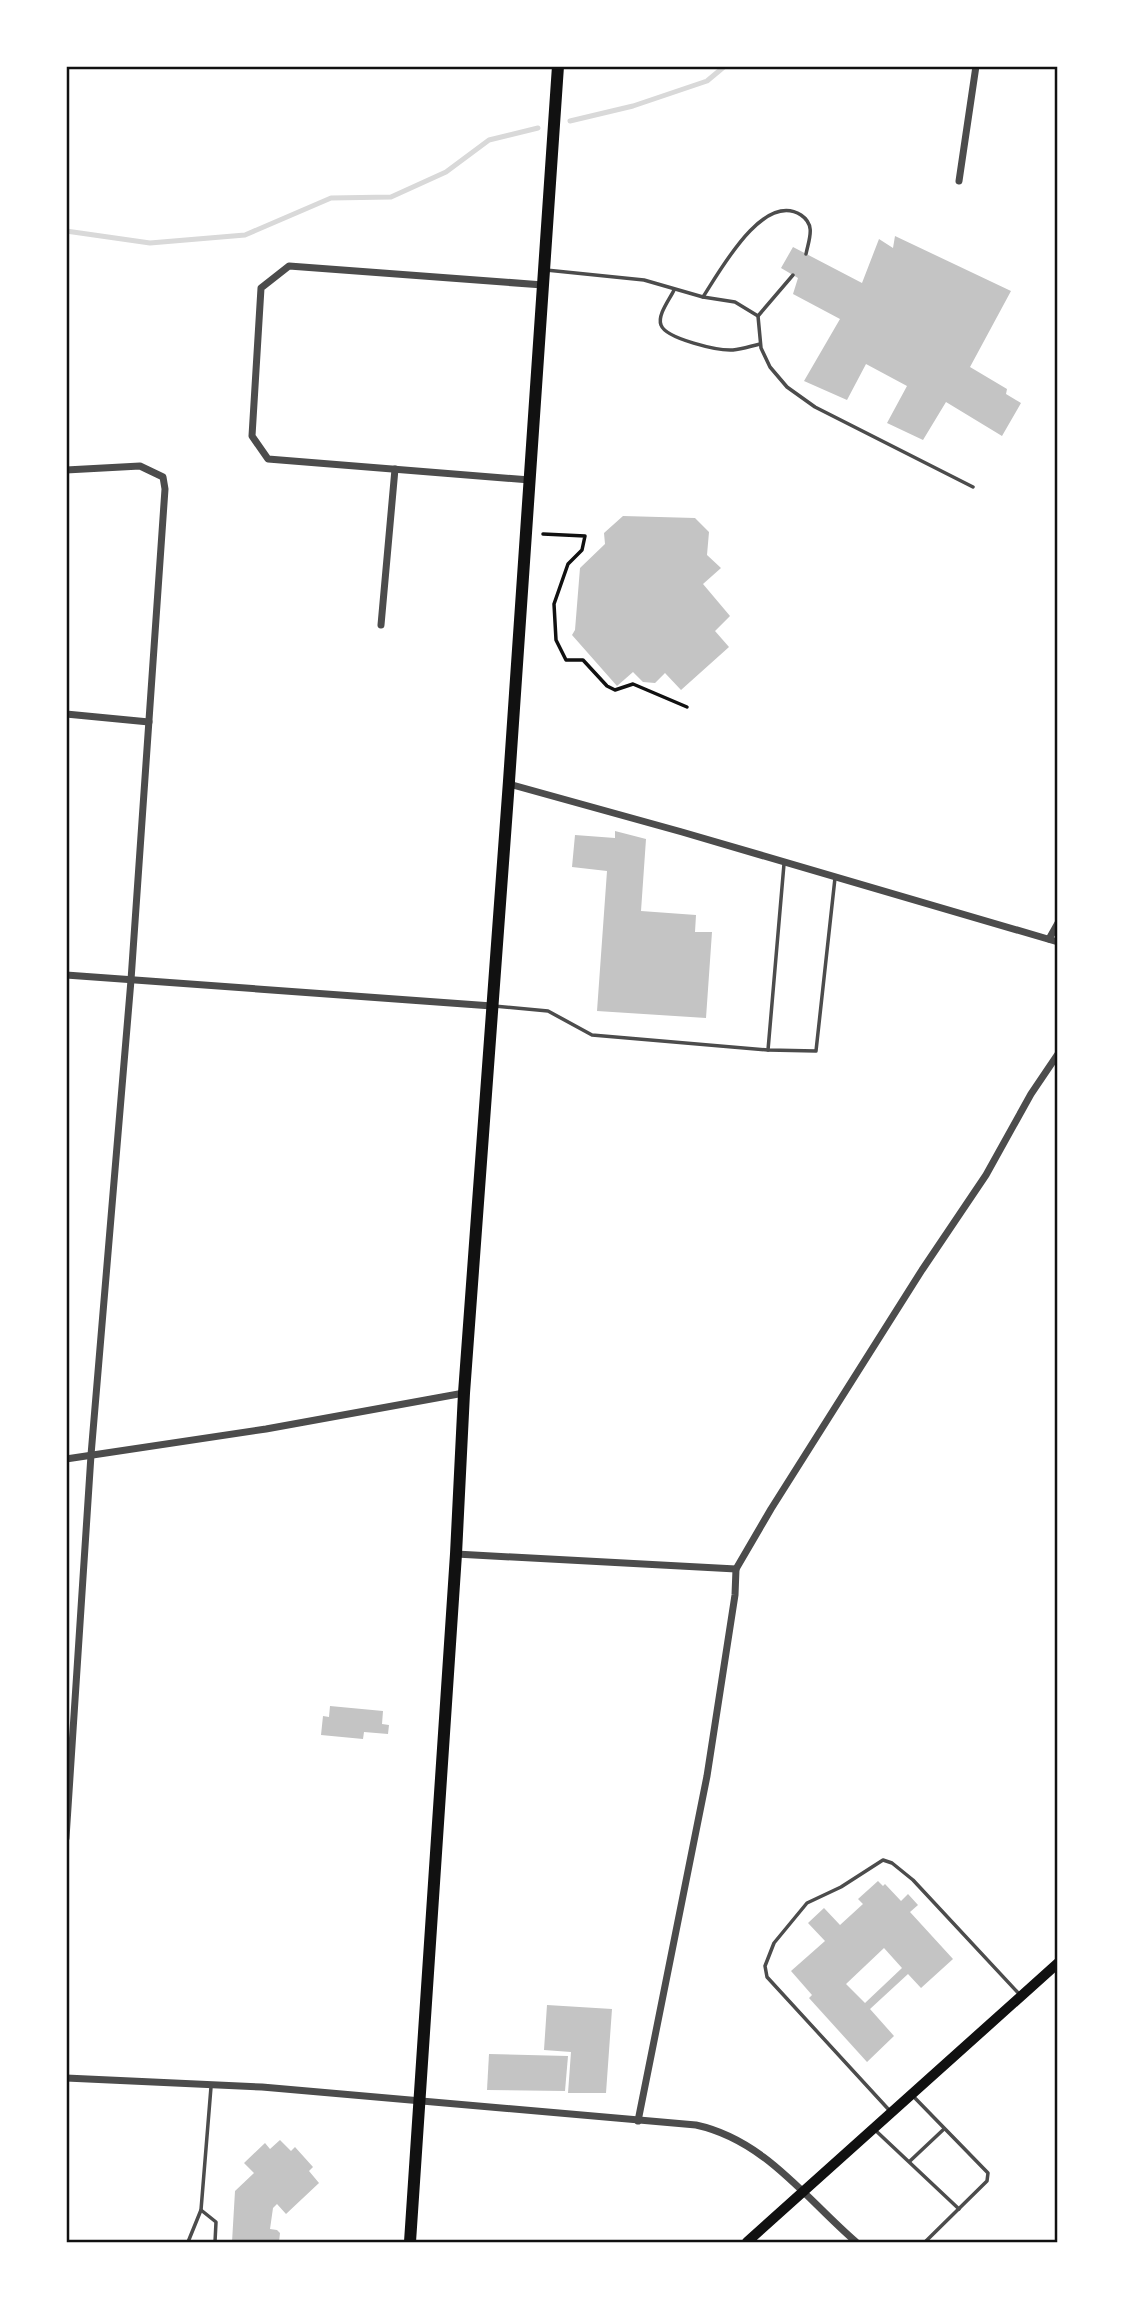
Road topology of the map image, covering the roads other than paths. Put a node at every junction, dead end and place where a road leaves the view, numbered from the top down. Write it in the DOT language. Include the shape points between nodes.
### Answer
graph roads {
  1 [pos="558,66"];
  2 [pos="976,66"];
  3 [pos="958,181"];
  4 [pos="806,254"];
  5 [pos="544,270"];
  6 [pos="793,275"];
  7 [pos="543,285"];
  8 [pos="674,290"];
  9 [pos="704,297"];
  10 [pos="758,316"];
  11 [pos="761,343"];
  12 [pos="394,469"];
  13 [pos="66,470"];
  14 [pos="530,480"];
  15 [pos="973,487"];
  16 [pos="381,625"];
  17 [pos="66,714"];
  18 [pos="149,722"];
  19 [pos="509,784"];
  20 [pos="784,862"];
  21 [pos="836,877"];
  22 [pos="1058,923"];
  23 [pos="1049,939"];
  24 [pos="1058,942"];
  25 [pos="66,975"];
  26 [pos="131,980"];
  27 [pos="492,1006"];
  28 [pos="768,1050"];
  29 [pos="1058,1054"];
  30 [pos="464,1393"];
  31 [pos="91,1455"];
  32 [pos="66,1459"];
  33 [pos="456,1554"];
  34 [pos="736,1569"];
  35 [pos="66,1839"];
  36 [pos="1058,1963"];
  37 [pos="1021,1996"];
  38 [pos="66,2078"];
  39 [pos="211,2085"];
  40 [pos="912,2095"];
  41 [pos="421,2101"];
  42 [pos="892,2113"];
  43 [pos="638,2121"];
  44 [pos="874,2129"];
  45 [pos="944,2129"];
  46 [pos="910,2161"];
  47 [pos="805,2192"];
  48 [pos="959,2209"];
  49 [pos="201,2210"];
  50 [pos="188,2242"];
  51 [pos="215,2242"];
  52 [pos="410,2242"];
  53 [pos="747,2242"];
  54 [pos="856,2242"];
  55 [pos="925,2242"];
  1 -- 5 [label="main road"];
  2 -- 3 [label="street"];
  4 -- 9 [label="lane" via="812,229 808,220 789,209 774,212 737,244"];
  5 -- 7 [label="main road"];
  5 -- 8 [label="lane" via="644,280"];
  6 -- 10 [label="lane"];
  7 -- 12 [label="street" via="289,266 261,288 252,436 268,459"];
  7 -- 14 [label="main road"];
  8 -- 9 [label="lane"];
  8 -- 11 [label="lane" via="660,317 666,331 707,348 733,350"];
  9 -- 10 [label="lane" via="735,302"];
  10 -- 11 [label="lane"];
  11 -- 15 [label="lane" via="770,367 787,387 815,407"];
  12 -- 14 [label="street"];
  12 -- 16 [label="street"];
  13 -- 18 [label="street" via="140,466 163,477"];
  14 -- 19 [label="main road"];
  17 -- 18 [label="street"];
  18 -- 26 [label="street"];
  19 -- 20 [label="street"];
  19 -- 27 [label="main road"];
  20 -- 21 [label="street"];
  20 -- 28 [label="lane"];
  21 -- 23 [label="street"];
  21 -- 28 [label="lane" via="816,1051"];
  22 -- 23 [label="street"];
  23 -- 24 [label="street"];
  25 -- 26 [label="street"];
  26 -- 27 [label="street"];
  26 -- 31 [label="street"];
  27 -- 28 [label="lane" via="548,1011 592,1035"];
  27 -- 30 [label="main road"];
  29 -- 34 [label="street"];
  30 -- 31 [label="street"];
  30 -- 33 [label="main road"];
  31 -- 32 [label="street"];
  31 -- 35 [label="street"];
  33 -- 34 [label="street"];
  33 -- 41 [label="main road"];
  34 -- 43 [label="street" via="707,1776"];
  36 -- 37 [label="main road"];
  37 -- 40 [label="main road"];
  37 -- 42 [label="lane" via="892,1863 883,1860 807,1903 774,1943 765,1966 767,1977"];
  38 -- 39 [label="street"];
  39 -- 41 [label="street"];
  39 -- 49 [label="lane"];
  40 -- 42 [label="main road"];
  40 -- 45 [label="lane"];
  41 -- 43 [label="street"];
  41 -- 52 [label="main road"];
  42 -- 44 [label="main road"];
  43 -- 47 [label="street" via="717,2130 763,2157"];
  44 -- 46 [label="lane"];
  44 -- 47 [label="main road"];
  45 -- 46 [label="lane"];
  45 -- 48 [label="lane" via="988,2173 988,2181"];
  46 -- 48 [label="lane"];
  47 -- 53 [label="main road"];
  47 -- 54 [label="street"];
  48 -- 55 [label="lane"];
  49 -- 50 [label="lane"];
  49 -- 51 [label="lane" via="216,2222"];
}
